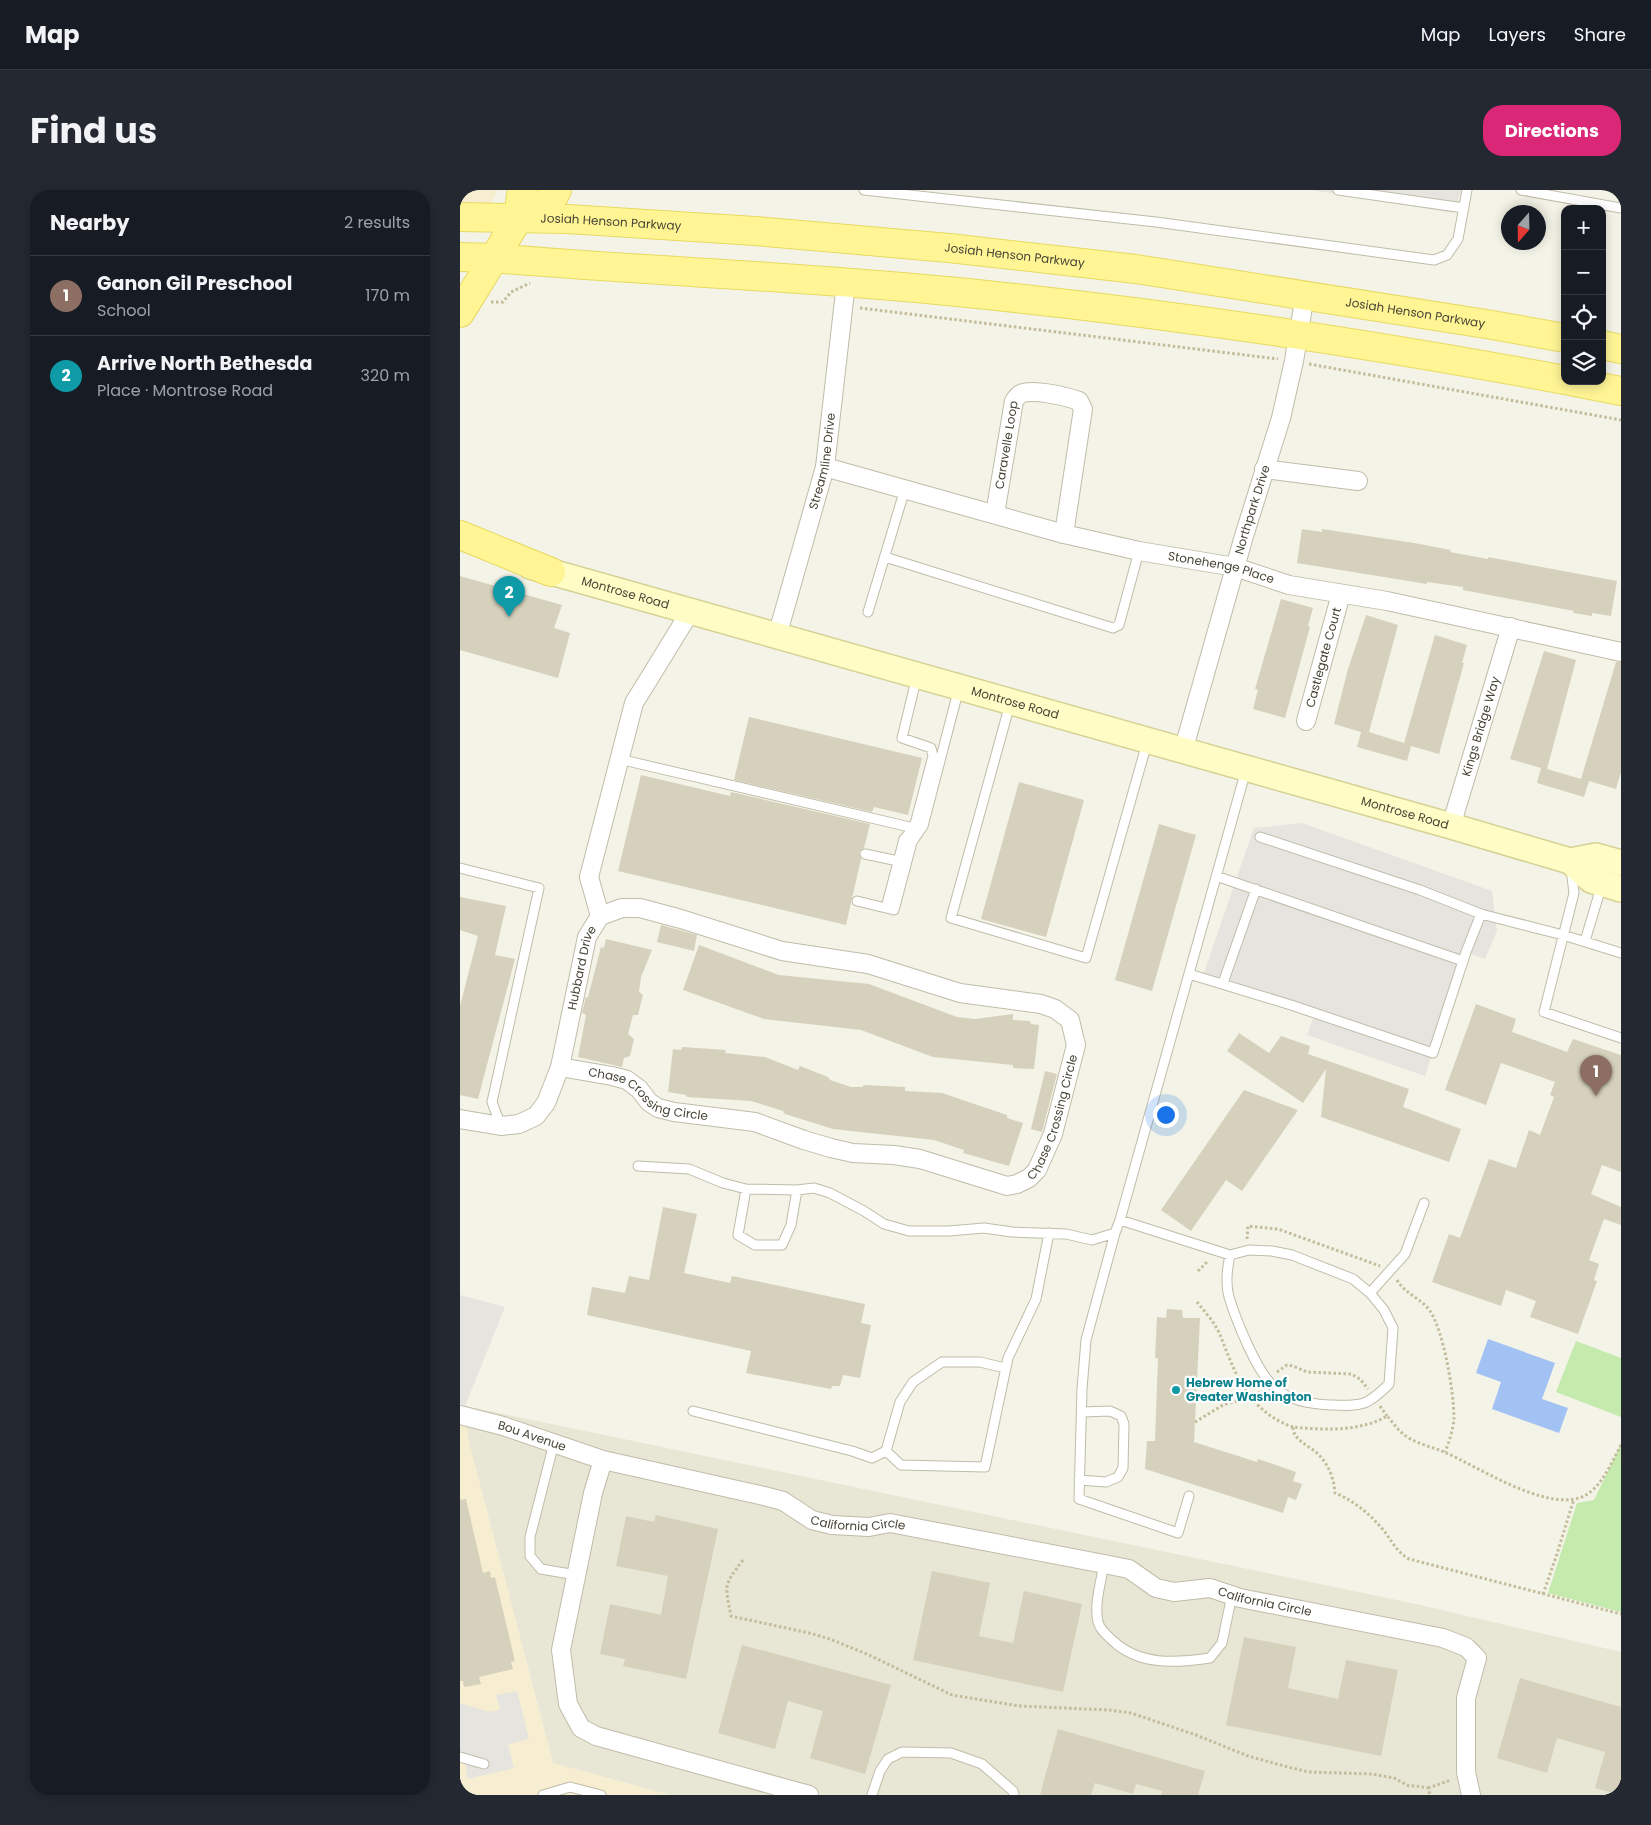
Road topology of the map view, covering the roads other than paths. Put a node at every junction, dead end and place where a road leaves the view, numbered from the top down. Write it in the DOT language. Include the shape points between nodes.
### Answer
graph roads {
  1 [pos="523,190"];
  2 [pos="557,190"];
  3 [pos="864,190"];
  4 [pos="1338,190"];
  5 [pos="1467,190"];
  6 [pos="1521,190"];
  7 [pos="1464,208"];
  8 [pos="1621,208"];
  9 [pos="460,217"];
  10 [pos="518,219"];
  11 [pos="460,257"];
  12 [pos="493,258"];
  13 [pos="849,295"];
  14 [pos="1305,295"];
  15 [pos="460,313"];
  16 [pos="1561,337"];
  17 [pos="1606,346"];
  18 [pos="1296,349"];
  19 [pos="1621,349"];
  20 [pos="1561,379"];
  21 [pos="1590,385"];
  22 [pos="1621,391"];
  23 [pos="825,467"];
  24 [pos="1264,468"];
  25 [pos="1358,481"];
  26 [pos="905,489"];
  27 [pos="995,514"];
  28 [pos="1064,534"];
  29 [pos="460,535"];
  30 [pos="460,546"];
  31 [pos="1139,551"];
  32 [pos="885,557"];
  33 [pos="1235,567"];
  34 [pos="551,572"];
  35 [pos="1341,594"];
  36 [pos="690,612"];
  37 [pos="868,612"];
  38 [pos="1512,627"];
  39 [pos="777,636"];
  40 [pos="1621,652"];
  41 [pos="918,676"];
  42 [pos="959,687"];
  43 [pos="1011,702"];
  44 [pos="1306,721"];
  45 [pos="1148,740"];
  46 [pos="1183,750"];
  47 [pos="619,759"];
  48 [pos="1246,768"];
  49 [pos="1451,826"];
  50 [pos="914,828"];
  51 [pos="1260,837"];
  52 [pos="865,854"];
  53 [pos="898,861"];
  54 [pos="1570,861"];
  55 [pos="460,868"];
  56 [pos="1611,873"];
  57 [pos="1216,876"];
  58 [pos="1256,889"];
  59 [pos="857,901"];
  60 [pos="886,908"];
  61 [pos="1481,914"];
  62 [pos="600,916"];
  63 [pos="1563,935"];
  64 [pos="1585,941"];
  65 [pos="1621,953"];
  66 [pos="1463,961"];
  67 [pos="1189,974"];
  68 [pos="1223,983"];
  69 [pos="1621,1038"];
  70 [pos="560,1067"];
  71 [pos="460,1119"];
  72 [pos="501,1126"];
  73 [pos="638,1166"];
  74 [pos="746,1189"];
  75 [pos="797,1190"];
  76 [pos="1424,1203"];
  77 [pos="1120,1220"];
  78 [pos="1049,1233"];
  79 [pos="1115,1233"];
  80 [pos="1230,1255"];
  81 [pos="1370,1293"];
  82 [pos="1005,1368"];
  83 [pos="692,1411"];
  84 [pos="1082,1412"];
  85 [pos="460,1415"];
  86 [pos="554,1444"];
  87 [pos="886,1452"];
  88 [pos="603,1460"];
  89 [pos="1079,1480"];
  90 [pos="1189,1496"];
  91 [pos="1104,1564"];
  92 [pos="576,1575"];
  93 [pos="1232,1595"];
  94 [pos="460,1757"];
  95 [pos="484,1764"];
  96 [pos="543,1795"];
  97 [pos="601,1795"];
  98 [pos="809,1795"];
  99 [pos="872,1795"];
  100 [pos="1014,1795"];
  101 [pos="1471,1795"];
  1 -- 10 [label="main road"];
  2 -- 10 [label="main road" via="552,199"];
  3 -- 7 [label="lane" via="1156,222 1434,260 1447,255 1458,239"];
  4 -- 7 [label="lane"];
  5 -- 7 [label="lane"];
  6 -- 8 [label="lane"];
  9 -- 10 [label="main road, Josiah Henson Parkway"];
  10 -- 12 [label="main road"];
  10 -- 14 [label="main road, Josiah Henson Parkway" via="568,219 755,231 949,248 1136,269"];
  11 -- 12 [label="main road"];
  12 -- 13 [label="main road"];
  12 -- 15 [label="main road"];
  13 -- 18 [label="main road" via="956,292 1133,312"];
  13 -- 23 [label="street, Streamline Drive"];
  14 -- 16 [label="main road, Josiah Henson Parkway"];
  14 -- 18 [label="street, Northpark Drive"];
  17 -- 19 [label="main road"];
  18 -- 20 [label="main road" via="1479,364"];
  18 -- 24 [label="street, Northpark Drive" via="1281,418"];
  21 -- 22 [label="main road"];
  23 -- 26 [label="street, Stonehenge Place"];
  23 -- 39 [label="street, Streamline Drive"];
  24 -- 25 [label="street"];
  24 -- 33 [label="street, Northpark Drive"];
  26 -- 27 [label="street, Stonehenge Place"];
  26 -- 32 [label="lane"];
  27 -- 28 [label="street, Stonehenge Place"];
  27 -- 28 [label="street, Caravelle Loop" via="1014,401 1027,392 1065,396 1080,401 1083,409"];
  28 -- 31 [label="street, Stonehenge Place"];
  29 -- 34 [label="main road"];
  30 -- 34 [label="street, Montrose Road"];
  31 -- 32 [label="lane" via="1119,625 1113,628"];
  31 -- 33 [label="street, Stonehenge Place"];
  32 -- 37 [label="lane"];
  33 -- 35 [label="street, Stonehenge Place" via="1288,585"];
  33 -- 46 [label="street, Northpark Drive"];
  34 -- 36 [label="street, Montrose Road"];
  35 -- 38 [label="street, Stonehenge Place"];
  35 -- 44 [label="street, Castlegate Court"];
  36 -- 39 [label="street, Montrose Road"];
  36 -- 47 [label="street, Hubbard Drive" via="634,703"];
  38 -- 40 [label="street, Stonehenge Place"];
  38 -- 49 [label="street, Kings Bridge Way"];
  39 -- 41 [label="street, Montrose Road"];
  41 -- 42 [label="street, Montrose Road"];
  41 -- 50 [label="lane" via="902,738 931,748 934,756"];
  42 -- 43 [label="street, Montrose Road"];
  42 -- 60 [label="lane" via="923,826 912,842 894,910"];
  43 -- 45 [label="street, Montrose Road"];
  43 -- 45 [label="lane" via="951,918 1086,958"];
  45 -- 46 [label="street, Montrose Road"];
  46 -- 48 [label="street, Montrose Road"];
  47 -- 50 [label="lane"];
  47 -- 62 [label="street, Hubbard Drive" via="589,877"];
  48 -- 49 [label="street, Montrose Road"];
  48 -- 57 [label="lane"];
  49 -- 54 [label="street, Montrose Road"];
  50 -- 53 [label="lane" via="904,840"];
  51 -- 61 [label="lane" via="1420,890"];
  52 -- 53 [label="lane"];
  53 -- 60 [label="lane"];
  54 -- 56 [label="street, Montrose Road" via="1591,880"];
  54 -- 63 [label="lane" via="1574,893"];
  55 -- 72 [label="lane" via="539,888 492,1102"];
  56 -- 64 [label="lane"];
  57 -- 58 [label="lane"];
  57 -- 67 [label="lane"];
  58 -- 66 [label="lane"];
  58 -- 68 [label="lane"];
  59 -- 60 [label="lane"];
  61 -- 63 [label="lane"];
  61 -- 66 [label="lane"];
  62 -- 70 [label="street, Hubbard Drive" via="587,937"];
  62 -- 70 [label="street, Chase Crossing Circle" via="622,908 640,908 782,951 868,964 960,993 1041,1004 1070,1020 1076,1045 1069,1078 1037,1170 1029,1178 1007,1186 920,1159 831,1148 755,1122 658,1108 627,1080"];
  63 -- 64 [label="lane"];
  63 -- 69 [label="lane" via="1544,1012"];
  64 -- 65 [label="lane"];
  66 -- 68 [label="lane" via="1433,1053"];
  67 -- 68 [label="lane"];
  67 -- 77 [label="lane"];
  70 -- 72 [label="street, Hubbard Drive" via="546,1102 536,1116 519,1124"];
  71 -- 72 [label="street, Hubbard Drive"];
  73 -- 74 [label="lane" via="689,1169"];
  74 -- 75 [label="lane"];
  74 -- 75 [label="lane" via="738,1235 755,1245 782,1246 791,1225"];
  75 -- 78 [label="lane" via="814,1188 830,1193 884,1224 909,1231 984,1228"];
  76 -- 81 [label="lane" via="1405,1254"];
  77 -- 79 [label="lane"];
  77 -- 80 [label="lane"];
  78 -- 79 [label="lane" via="1092,1240"];
  78 -- 82 [label="lane" via="1036,1298"];
  79 -- 84 [label="lane" via="1086,1340"];
  80 -- 81 [label="lane" via="1249,1250 1292,1255 1353,1279"];
  80 -- 81 [label="lane" via="1226,1271 1228,1296 1252,1356 1274,1386 1296,1400 1311,1404 1357,1406 1375,1398 1389,1384 1393,1328"];
  82 -- 87 [label="lane" via="980,1362 942,1362 913,1382 900,1402"];
  82 -- 87 [label="lane" via="985,1467 901,1465"];
  83 -- 87 [label="lane" via="872,1458"];
  84 -- 89 [label="lane"];
  84 -- 89 [label="lane" via="1110,1411 1121,1416 1124,1424 1123,1468 1118,1476 1106,1482"];
  85 -- 86 [label="street, Bou Avenue"];
  86 -- 88 [label="street, Bou Avenue"];
  86 -- 92 [label="lane" via="530,1537 530,1556 541,1569"];
  88 -- 91 [label="street, California Circle" via="764,1496 783,1502 812,1520 832,1525 869,1527 890,1523"];
  88 -- 92 [label="street"];
  89 -- 90 [label="lane" via="1079,1500 1178,1533"];
  91 -- 93 [label="street, California Circle" via="1129,1569 1156,1588 1174,1592 1210,1588"];
  91 -- 93 [label="lane" via="1097,1609 1101,1630 1118,1645 1146,1659 1185,1662 1210,1658 1222,1643"];
  92 -- 98 [label="street" via="560,1650 568,1704 581,1728 596,1736"];
  93 -- 101 [label="street, California Circle" via="1443,1638 1466,1647 1477,1658 1466,1698 1466,1772"];
  94 -- 95 [label="lane"];
  96 -- 97 [label="lane" via="570,1787"];
  99 -- 100 [label="lane" via="888,1758 902,1752 951,1753 982,1764"];
}
